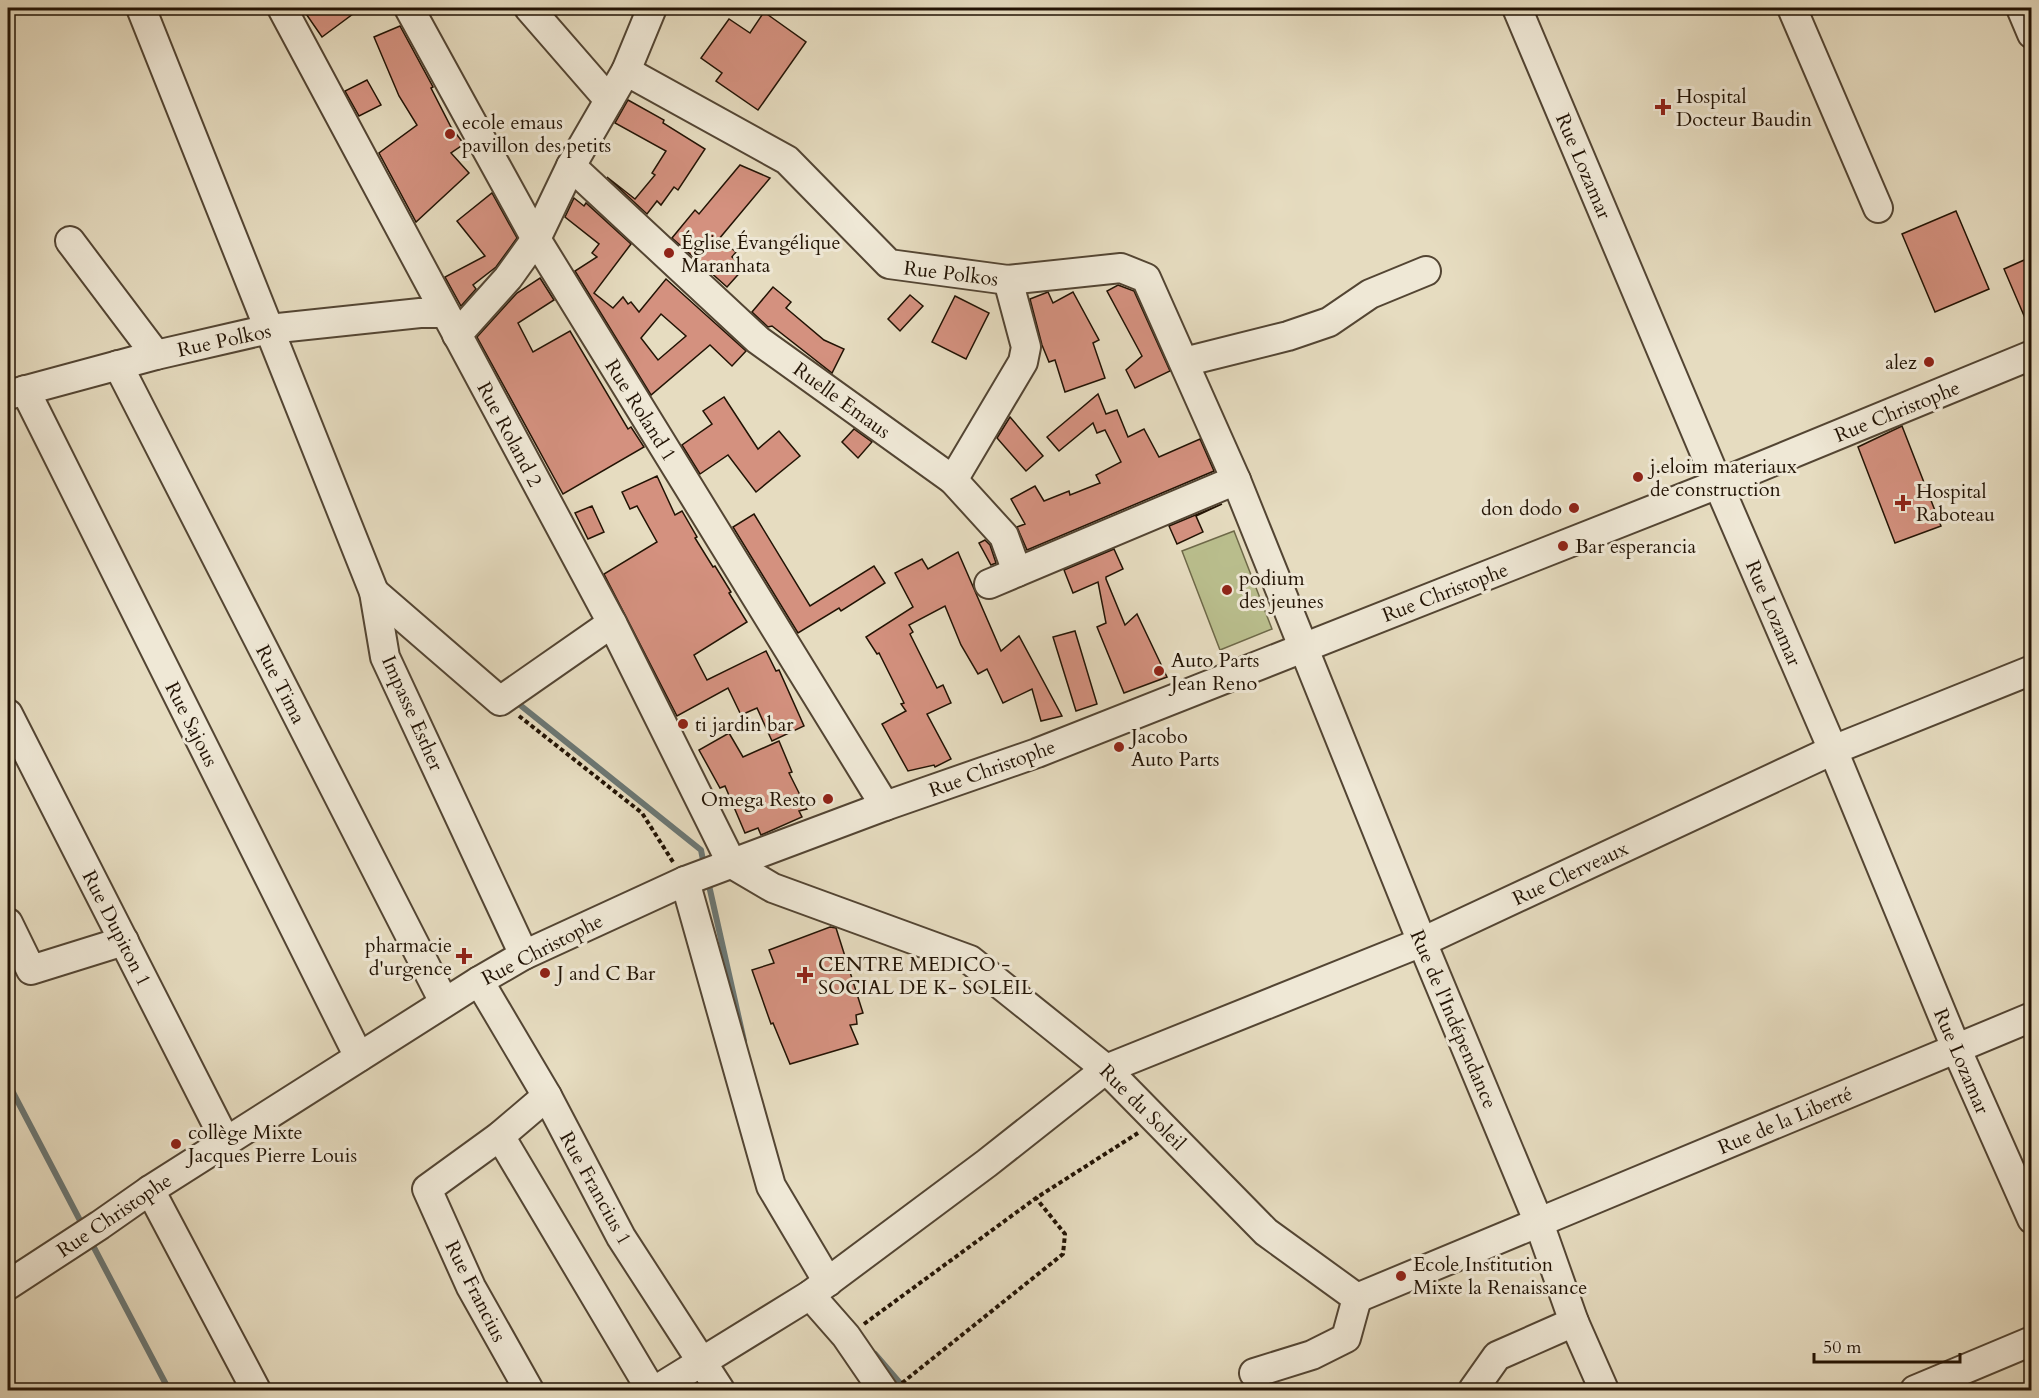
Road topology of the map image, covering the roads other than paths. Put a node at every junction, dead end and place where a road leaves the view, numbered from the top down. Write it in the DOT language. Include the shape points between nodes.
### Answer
graph roads {
  1 [pos="141,8"];
  2 [pos="282,8"];
  3 [pos="409,8"];
  4 [pos="529,8"];
  5 [pos="652,8"];
  6 [pos="1517,8"];
  7 [pos="1792,8"];
  8 [pos="626,71"];
  9 [pos="609,100"];
  10 [pos="571,166"];
  11 [pos="1878,208"];
  12 [pos="536,239"];
  13 [pos="70,241"];
  14 [pos="1426,271"];
  15 [pos="1008,280"];
  16 [pos="451,324"];
  17 [pos="274,329"];
  18 [pos="156,355"];
  19 [pos="2031,356"];
  20 [pos="1184,362"];
  21 [pos="118,365"];
  22 [pos="16,393"];
  23 [pos="953,480"];
  24 [pos="1236,480"];
  25 [pos="1718,484"];
  26 [pos="1017,572"];
  27 [pos="988,584"];
  28 [pos="374,592"];
  29 [pos="612,623"];
  30 [pos="1303,648"];
  31 [pos="2031,670"];
  32 [pos="8,714"];
  33 [pos="1833,750"];
  34 [pos="16,752"];
  35 [pos="885,806"];
  36 [pos="732,864"];
  37 [pos="686,880"];
  38 [pos="8,923"];
  39 [pos="123,941"];
  40 [pos="1422,942"];
  41 [pos="524,955"];
  42 [pos="479,981"];
  43 [pos="444,1002"];
  44 [pos="2031,1017"];
  45 [pos="1956,1048"];
  46 [pos="360,1057"];
  47 [pos="1107,1069"];
  48 [pos="546,1096"];
  49 [pos="500,1136"];
  50 [pos="226,1142"];
  51 [pos="150,1190"];
  52 [pos="2031,1219"];
  53 [pos="1539,1223"];
  54 [pos="8,1285"];
  55 [pos="819,1288"];
  56 [pos="1357,1298"];
  57 [pos="1574,1322"];
  58 [pos="2031,1341"];
  59 [pos="702,1361"];
  60 [pos="1254,1373"];
  61 [pos="256,1390"];
  62 [pos="529,1390"];
  63 [pos="651,1390"];
  64 [pos="656,1390"];
  65 [pos="720,1390"];
  66 [pos="883,1390"];
  67 [pos="1473,1390"];
  68 [pos="1604,1390"];
  69 [pos="1915,1390"];
  1 -- 17 [label="street, Impasse Esther"];
  2 -- 16 [label="street, Rue Roland 2"];
  3 -- 12 [label="street, Rue Roland 1"];
  4 -- 9 [label="street"];
  5 -- 8 [label="street"];
  6 -- 25 [label="street, Rue Lozamar"];
  7 -- 11 [label="street"];
  8 -- 9 [label="street"];
  8 -- 15 [label="street, Rue Polkos" via="787,160 889,264"];
  9 -- 10 [label="street"];
  10 -- 12 [label="street"];
  10 -- 23 [label="street, Ruelle Emaus" via="758,340"];
  12 -- 16 [label="street" via="508,278"];
  12 -- 35 [label="street, Rue Roland 1"];
  13 -- 18 [label="street"];
  14 -- 20 [label="street" via="1370,294 1329,322"];
  15 -- 20 [label="street, Rue Polkos" via="1121,268 1146,278"];
  15 -- 23 [label="street" via="1026,347 1023,362"];
  16 -- 17 [label="street, Rue Polkos" via="420,313"];
  16 -- 29 [label="street, Rue Roland 2"];
  17 -- 18 [label="street, Rue Polkos"];
  17 -- 28 [label="street, Impasse Esther"];
  18 -- 21 [label="street, Rue Polkos"];
  19 -- 25 [label="street, Rue Christophe"];
  20 -- 24 [label="street, Rue Polkos"];
  21 -- 22 [label="street, Rue Polkos"];
  21 -- 43 [label="street, Rue Tima"];
  22 -- 46 [label="street, Rue Sajous"];
  23 -- 26 [label="street, Ruelle Emaus" via="1004,536"];
  24 -- 26 [label="street"];
  24 -- 30 [label="street, Rue Polkos"];
  25 -- 30 [label="street, Rue Christophe"];
  25 -- 33 [label="street, Rue Lozamar"];
  26 -- 27 [label="street"];
  28 -- 29 [label="street" via="509,694"];
  28 -- 41 [label="street, Impasse Esther" via="385,657"];
  29 -- 36 [label="street, Rue Roland 2"];
  30 -- 35 [label="street, Rue Christophe" via="1037,753"];
  30 -- 40 [label="street, Rue de l'Indépendance"];
  31 -- 33 [label="street, Rue Clerveaux"];
  32 -- 34 [label="street, Rue Dupiton 1"];
  33 -- 40 [label="street, Rue Clerveaux"];
  33 -- 45 [label="street, Rue Lozamar"];
  34 -- 39 [label="street, Rue Dupiton 1"];
  35 -- 36 [label="street, Rue Christophe"];
  36 -- 37 [label="street, Rue Christophe"];
  36 -- 47 [label="street, Rue du Soleil" via="773,888 970,960"];
  37 -- 41 [label="street, Rue Christophe"];
  37 -- 55 [label="street" via="771,1186"];
  38 -- 39 [label="street" via="31,970"];
  39 -- 50 [label="street, Rue Dupiton 1"];
  40 -- 47 [label="street, Rue Clerveaux"];
  40 -- 53 [label="street, Rue de l'Indépendance"];
  41 -- 42 [label="street, Rue Christophe"];
  42 -- 43 [label="street, Rue Christophe"];
  42 -- 48 [label="street, Rue Francius 1"];
  43 -- 46 [label="street, Rue Christophe"];
  44 -- 45 [label="street, Rue de la Liberté"];
  45 -- 52 [label="street, Rue Lozamar"];
  45 -- 53 [label="street, Rue de la Liberté"];
  46 -- 50 [label="street, Rue Christophe"];
  47 -- 55 [label="street, Rue Clerveaux"];
  47 -- 56 [label="street, Rue du Soleil" via="1266,1232"];
  48 -- 49 [label="street"];
  48 -- 59 [label="street, Rue Francius 1" via="621,1237"];
  49 -- 62 [label="street, Rue Francius" via="427,1189 471,1287"];
  49 -- 63 [label="street"];
  50 -- 51 [label="street, Rue Christophe"];
  51 -- 54 [label="street, Rue Christophe"];
  51 -- 61 [label="street"];
  53 -- 56 [label="street"];
  53 -- 57 [label="street, Rue de l'Indépendance"];
  55 -- 59 [label="street, Rue Clerveaux"];
  55 -- 66 [label="street"];
  56 -- 60 [label="street" via="1346,1338 1312,1355"];
  57 -- 67 [label="street" via="1497,1356"];
  57 -- 68 [label="street, Rue de l'Indépendance"];
  58 -- 69 [label="street"];
  59 -- 64 [label="street, Rue Clerveaux"];
  59 -- 65 [label="street, Rue Francius 1"];
}
